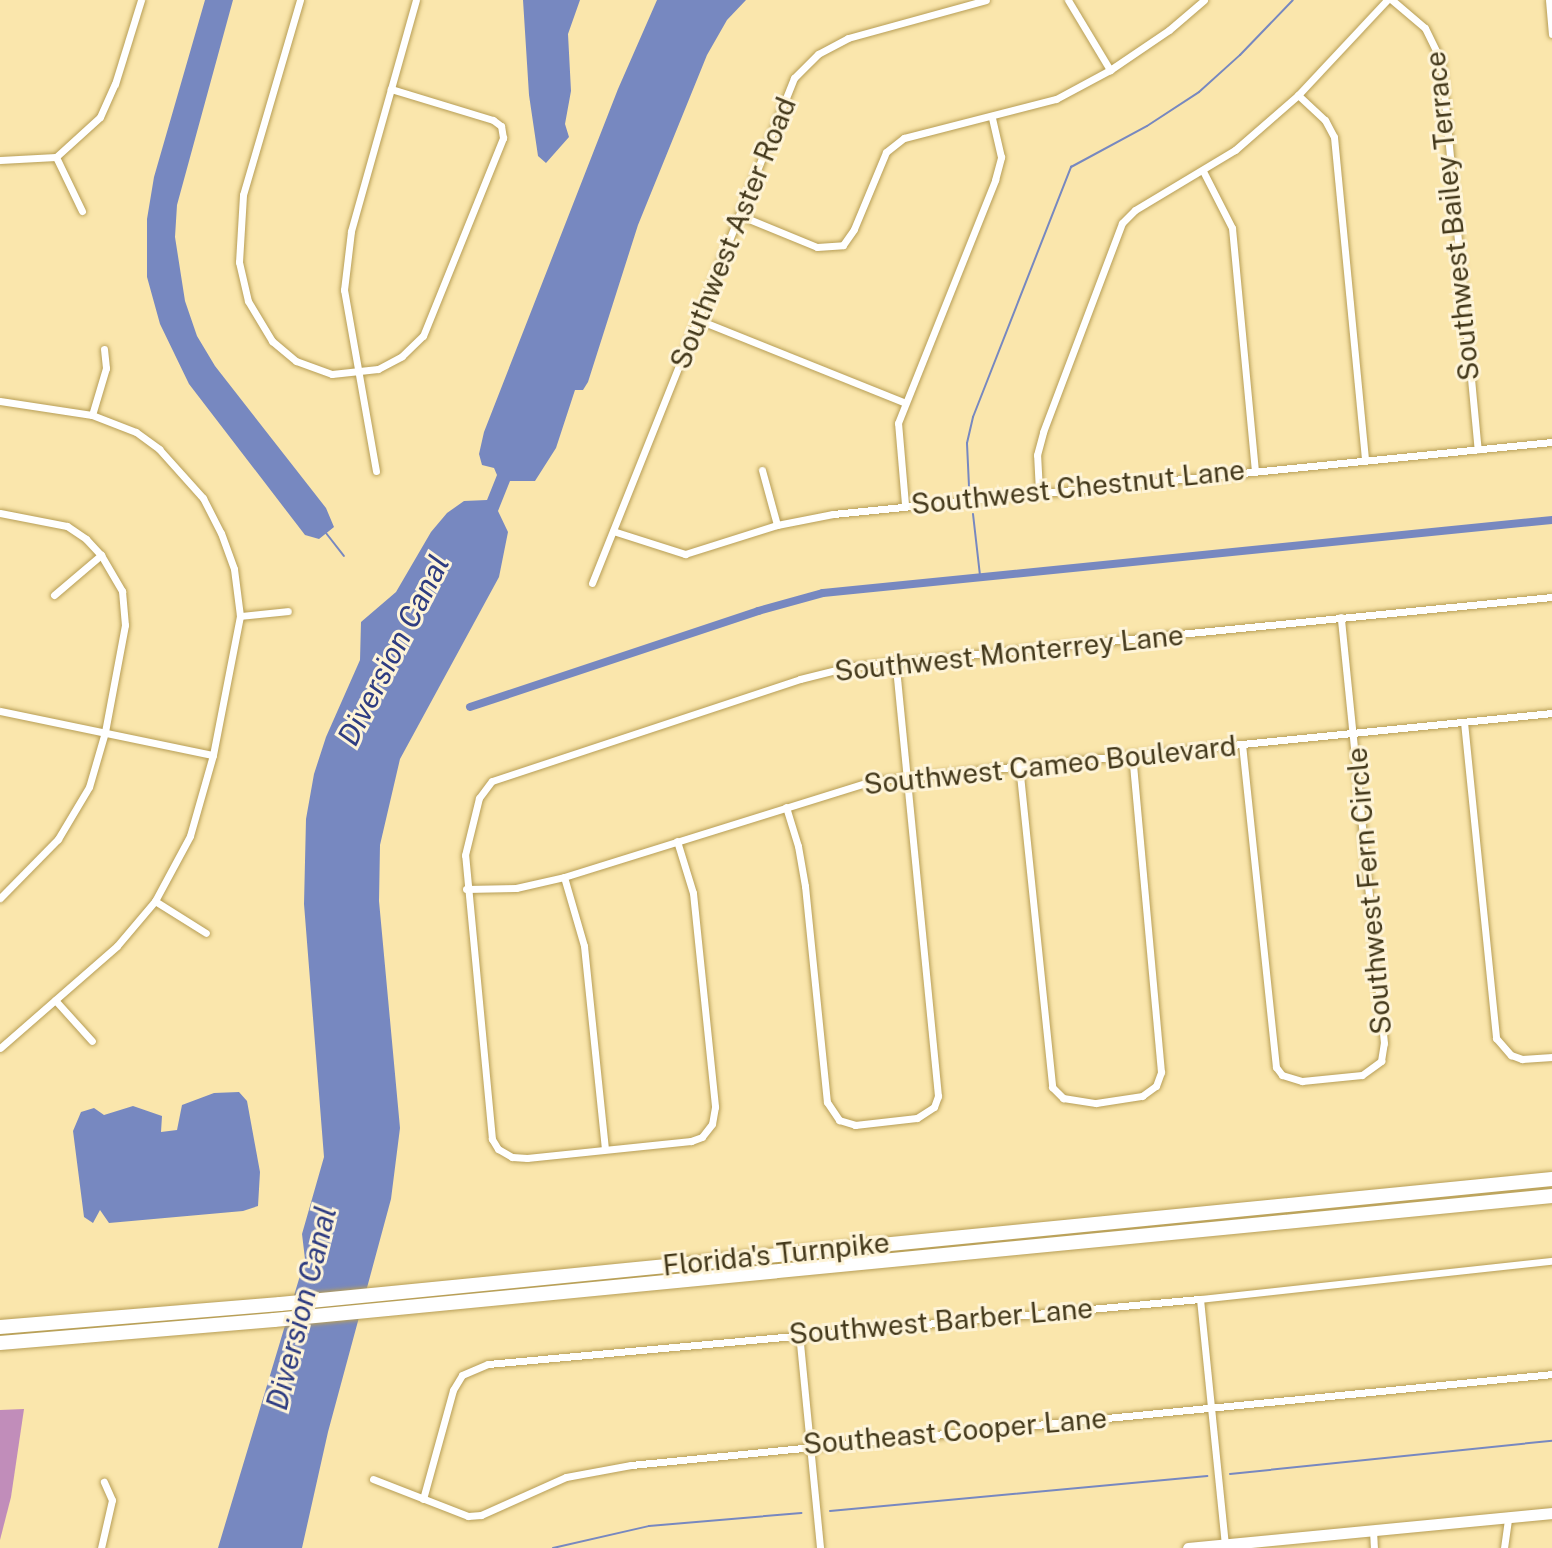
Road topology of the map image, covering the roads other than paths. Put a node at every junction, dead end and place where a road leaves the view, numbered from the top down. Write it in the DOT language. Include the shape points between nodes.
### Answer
graph roads {
  1 [pos="141,0"];
  2 [pos="300,0"];
  3 [pos="416,0"];
  4 [pos="986,0"];
  5 [pos="1068,0"];
  6 [pos="1204,0"];
  7 [pos="1390,0"];
  8 [pos="1549,0"];
  9 [pos="1552,34"];
  10 [pos="1110,70"];
  11 [pos="391,89"];
  12 [pos="1298,95"];
  13 [pos="992,118"];
  14 [pos="56,157"];
  15 [pos="0,160"];
  16 [pos="1203,171"];
  17 [pos="82,211"];
  18 [pos="739,215"];
  19 [pos="699,320"];
  20 [pos="104,349"];
  21 [pos="360,373"];
  22 [pos="0,401"];
  23 [pos="905,403"];
  24 [pos="92,415"];
  25 [pos="1552,442"];
  26 [pos="1478,449"];
  27 [pos="1365,459"];
  28 [pos="762,470"];
  29 [pos="1255,470"];
  30 [pos="376,471"];
  31 [pos="1039,491"];
  32 [pos="905,504"];
  33 [pos="0,513"];
  34 [pos="777,525"];
  35 [pos="613,531"];
  36 [pos="101,555"];
  37 [pos="592,583"];
  38 [pos="54,595"];
  39 [pos="1552,597"];
  40 [pos="288,611"];
  41 [pos="240,616"];
  42 [pos="1341,617"];
  43 [pos="895,660"];
  44 [pos="0,711"];
  45 [pos="1552,713"];
  46 [pos="1464,722"];
  47 [pos="105,732"];
  48 [pos="1354,734"];
  49 [pos="1242,744"];
  50 [pos="1132,754"];
  51 [pos="213,755"];
  52 [pos="1019,765"];
  53 [pos="906,776"];
  54 [pos="786,807"];
  55 [pos="677,841"];
  56 [pos="564,877"];
  57 [pos="466,889"];
  58 [pos="0,898"];
  59 [pos="155,901"];
  60 [pos="206,933"];
  61 [pos="55,1000"];
  62 [pos="92,1041"];
  63 [pos="0,1048"];
  64 [pos="1552,1057"];
  65 [pos="605,1149"];
  66 [pos="1552,1179"];
  67 [pos="1552,1196"];
  68 [pos="1552,1261"];
  69 [pos="1200,1299"];
  70 [pos="0,1327"];
  71 [pos="799,1333"];
  72 [pos="0,1343"];
  73 [pos="1552,1374"];
  74 [pos="1211,1408"];
  75 [pos="808,1445"];
  76 [pos="373,1479"];
  77 [pos="104,1482"];
  78 [pos="423,1499"];
  79 [pos="1552,1513"];
  80 [pos="1508,1518"];
  81 [pos="1373,1530"];
  82 [pos="1225,1546"];
  83 [pos="101,1548"];
  84 [pos="820,1548"];
  85 [pos="1188,1548"];
  86 [pos="1374,1548"];
  87 [pos="1504,1548"];
  1 -- 14 [label="street" via="100,117"];
  2 -- 21 [label="street" via="243,195 239,262 248,301 272,341 305,366 332,374"];
  3 -- 11 [label="street"];
  4 -- 18 [label="street, Southwest Aster Road" via="848,38 818,54 794,78"];
  5 -- 10 [label="street"];
  6 -- 10 [label="street"];
  7 -- 12 [label="street"];
  7 -- 26 [label="street, Southwest Bailey Terrace" via="1425,28 1441,61"];
  8 -- 9 [label="street"];
  10 -- 13 [label="street" via="1056,99"];
  11 -- 21 [label="street" via="351,231 345,275"];
  11 -- 21 [label="street" via="497,122 503,138 428,327 402,356"];
  12 -- 16 [label="street"];
  12 -- 27 [label="street" via="1325,120 1334,137"];
  13 -- 18 [label="street" via="904,138 886,152 843,245 817,247"];
  13 -- 23 [label="street" via="1001,157 995,180"];
  14 -- 15 [label="street"];
  14 -- 17 [label="street"];
  16 -- 29 [label="street" via="1232,228"];
  16 -- 31 [label="street" via="1122,223 1043,432 1037,455"];
  18 -- 19 [label="street, Southwest Aster Road"];
  19 -- 23 [label="street"];
  19 -- 35 [label="street, Southwest Aster Road"];
  20 -- 24 [label="street" via="106,368"];
  21 -- 30 [label="street"];
  22 -- 24 [label="street"];
  23 -- 32 [label="street" via="898,423"];
  24 -- 41 [label="street" via="136,432 159,449 203,498 234,569"];
  25 -- 26 [label="street, Southwest Chestnut Lane"];
  26 -- 27 [label="street, Southwest Chestnut Lane"];
  27 -- 29 [label="street, Southwest Chestnut Lane"];
  28 -- 34 [label="street"];
  29 -- 31 [label="street, Southwest Chestnut Lane"];
  31 -- 32 [label="street, Southwest Chestnut Lane"];
  32 -- 34 [label="street, Southwest Chestnut Lane"];
  33 -- 36 [label="street" via="67,526"];
  34 -- 35 [label="street, Southwest Chestnut Lane" via="685,554"];
  35 -- 37 [label="street, Southwest Aster Road"];
  36 -- 38 [label="street"];
  36 -- 47 [label="street" via="122,591 125,625"];
  39 -- 42 [label="street, Southwest Monterrey Lane"];
  40 -- 41 [label="street"];
  41 -- 51 [label="street"];
  42 -- 43 [label="street, Southwest Monterrey Lane"];
  42 -- 48 [label="street, Southwest Fern Circle"];
  43 -- 53 [label="street"];
  43 -- 57 [label="street, Southwest Monterrey Lane" via="800,679 504,775 483,788 465,855"];
  44 -- 47 [label="street"];
  45 -- 46 [label="street, Southwest Cameo Boulevard"];
  46 -- 48 [label="street, Southwest Cameo Boulevard"];
  46 -- 64 [label="street" via="1496,1038 1522,1059"];
  47 -- 51 [label="street"];
  47 -- 58 [label="street" via="78,810 58,839"];
  48 -- 49 [label="street, Southwest Cameo Boulevard"];
  48 -- 49 [label="street, Southwest Fern Circle" via="1384,1043 1381,1061 1362,1075 1302,1081 1282,1075 1276,1067"];
  49 -- 50 [label="street, Southwest Cameo Boulevard"];
  50 -- 52 [label="street, Southwest Cameo Boulevard"];
  50 -- 52 [label="street" via="1161,1072 1156,1086 1142,1096 1096,1103 1063,1098 1052,1087"];
  51 -- 59 [label="street" via="190,836"];
  52 -- 53 [label="street, Southwest Cameo Boulevard"];
  53 -- 54 [label="street, Southwest Cameo Boulevard"];
  53 -- 54 [label="street" via="938,1096 934,1107 917,1118 855,1125 839,1120 827,1102 805,886"];
  54 -- 55 [label="street, Southwest Cameo Boulevard"];
  55 -- 56 [label="street, Southwest Cameo Boulevard"];
  55 -- 65 [label="street" via="693,893 715,1107 712,1124 691,1141"];
  56 -- 57 [label="street, Southwest Cameo Boulevard" via="516,888"];
  56 -- 65 [label="street" via="584,946"];
  57 -- 65 [label="street" via="492,1139 512,1157"];
  59 -- 60 [label="street"];
  59 -- 61 [label="street" via="117,946"];
  61 -- 62 [label="street"];
  61 -- 63 [label="street"];
  66 -- 70 [label="highway, Florida's Turnpike"];
  67 -- 72 [label="highway, Florida's Turnpike"];
  68 -- 69 [label="street, Southwest Barber Lane"];
  69 -- 71 [label="street, Southwest Barber Lane"];
  69 -- 74 [label="street"];
  71 -- 75 [label="street"];
  71 -- 78 [label="street, Southwest Barber Lane" via="471,1368 453,1390"];
  73 -- 74 [label="street, Southeast Cooper Lane"];
  74 -- 75 [label="street, Southeast Cooper Lane"];
  74 -- 82 [label="street"];
  75 -- 78 [label="street, Southeast Cooper Lane" via="566,1477 481,1515 468,1516"];
  75 -- 84 [label="street"];
  76 -- 78 [label="street, Southeast Cooper Lane"];
  77 -- 83 [label="street" via="112,1500"];
  79 -- 80 [label="street"];
  80 -- 81 [label="street"];
  80 -- 87 [label="street"];
  81 -- 82 [label="street"];
  81 -- 86 [label="street"];
  82 -- 85 [label="street"];
}
